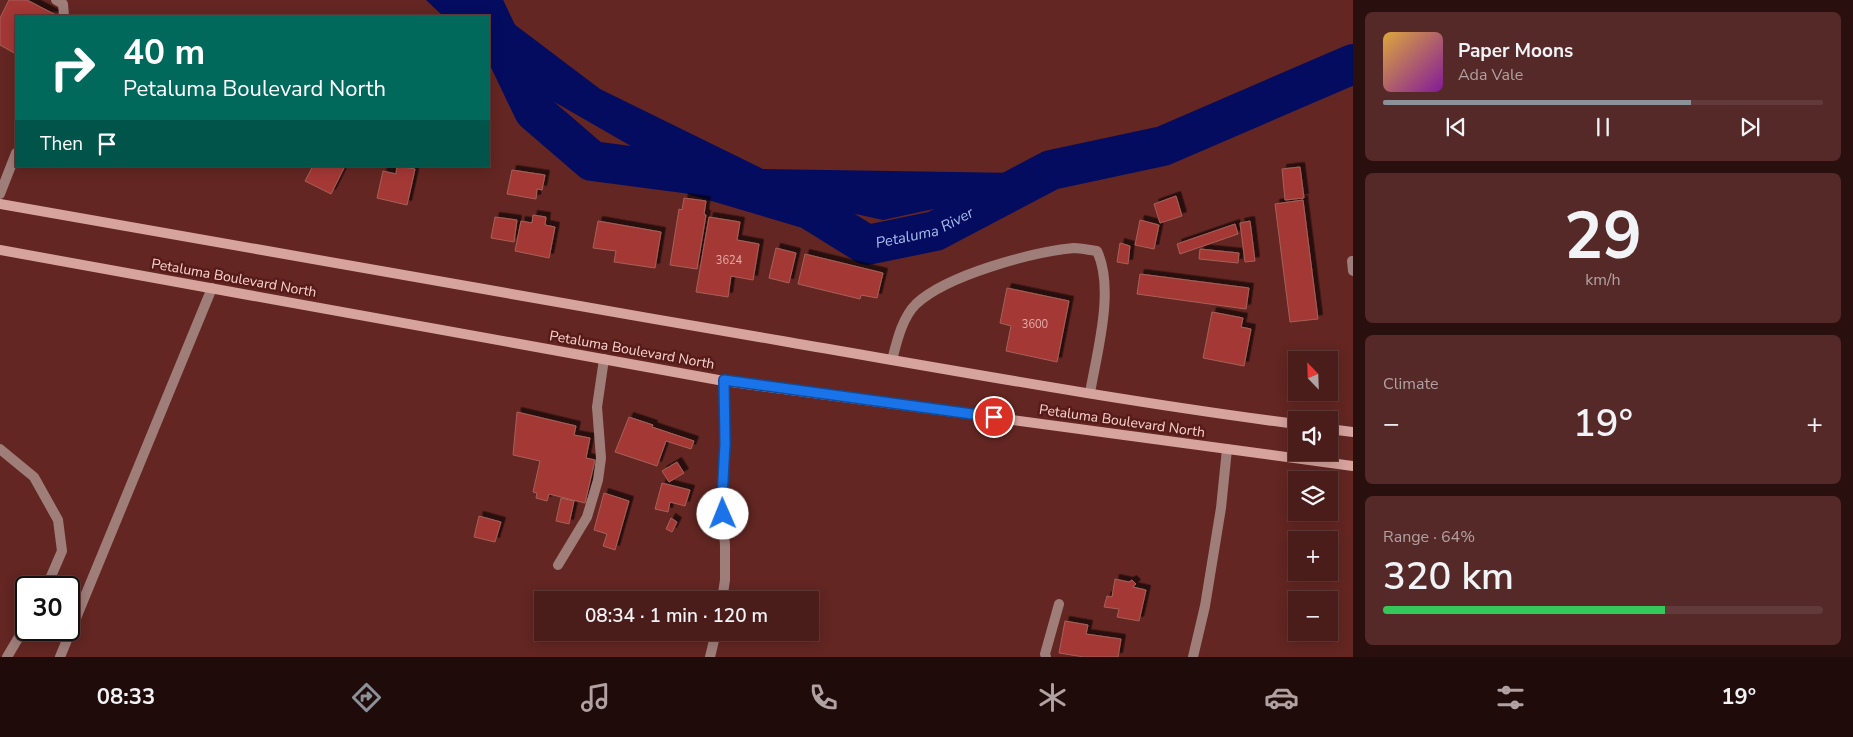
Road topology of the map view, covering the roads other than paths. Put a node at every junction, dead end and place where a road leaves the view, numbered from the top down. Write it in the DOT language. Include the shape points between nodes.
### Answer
graph roads {
  1 [pos="56,0"];
  2 [pos="64,15"];
  3 [pos="15,156"];
  4 [pos="0,194"];
  5 [pos="0,204"];
  6 [pos="0,250"];
  7 [pos="212,288"];
  8 [pos="604,359"];
  9 [pos="892,360"];
  10 [pos="724,380"];
  11 [pos="1090,393"];
  12 [pos="1288,423"];
  13 [pos="1338,430"];
  14 [pos="1353,432"];
  15 [pos="0,449"];
  16 [pos="1226,449"];
  17 [pos="1353,466"];
  18 [pos="558,565"];
  19 [pos="51,576"];
  20 [pos="723,591"];
  21 [pos="1059,604"];
  22 [pos="17,641"];
  23 [pos="714,641"];
  24 [pos="7,657"];
  25 [pos="60,657"];
  26 [pos="710,657"];
  27 [pos="1046,657"];
  28 [pos="1193,657"];
  1 -- 2 [label="street" via="63,4"];
  3 -- 4 [label="street"];
  5 -- 9 [label="main road, Petaluma Boulevard North"];
  6 -- 7 [label="main road, Petaluma Boulevard North"];
  7 -- 8 [label="main road, Petaluma Boulevard North"];
  7 -- 25 [label="street"];
  8 -- 10 [label="main road, Petaluma Boulevard North"];
  8 -- 18 [label="street" via="597,406 601,458 598,480 587,517"];
  9 -- 11 [label="main road, Petaluma Boulevard North"];
  9 -- 11 [label="street" via="902,326 915,305 940,288 1013,260 1076,248 1097,251 1105,282 1103,323"];
  10 -- 16 [label="main road, Petaluma Boulevard North"];
  10 -- 20 [label="street"];
  11 -- 12 [label="main road, Petaluma Boulevard North"];
  13 -- 14 [label="main road"];
  15 -- 19 [label="street" via="34,477 58,520 62,551"];
  16 -- 17 [label="main road, Petaluma Boulevard North"];
  16 -- 28 [label="street" via="1221,508"];
  21 -- 27 [label="street"];
  22 -- 24 [label="street"];
  23 -- 26 [label="street"];
}
